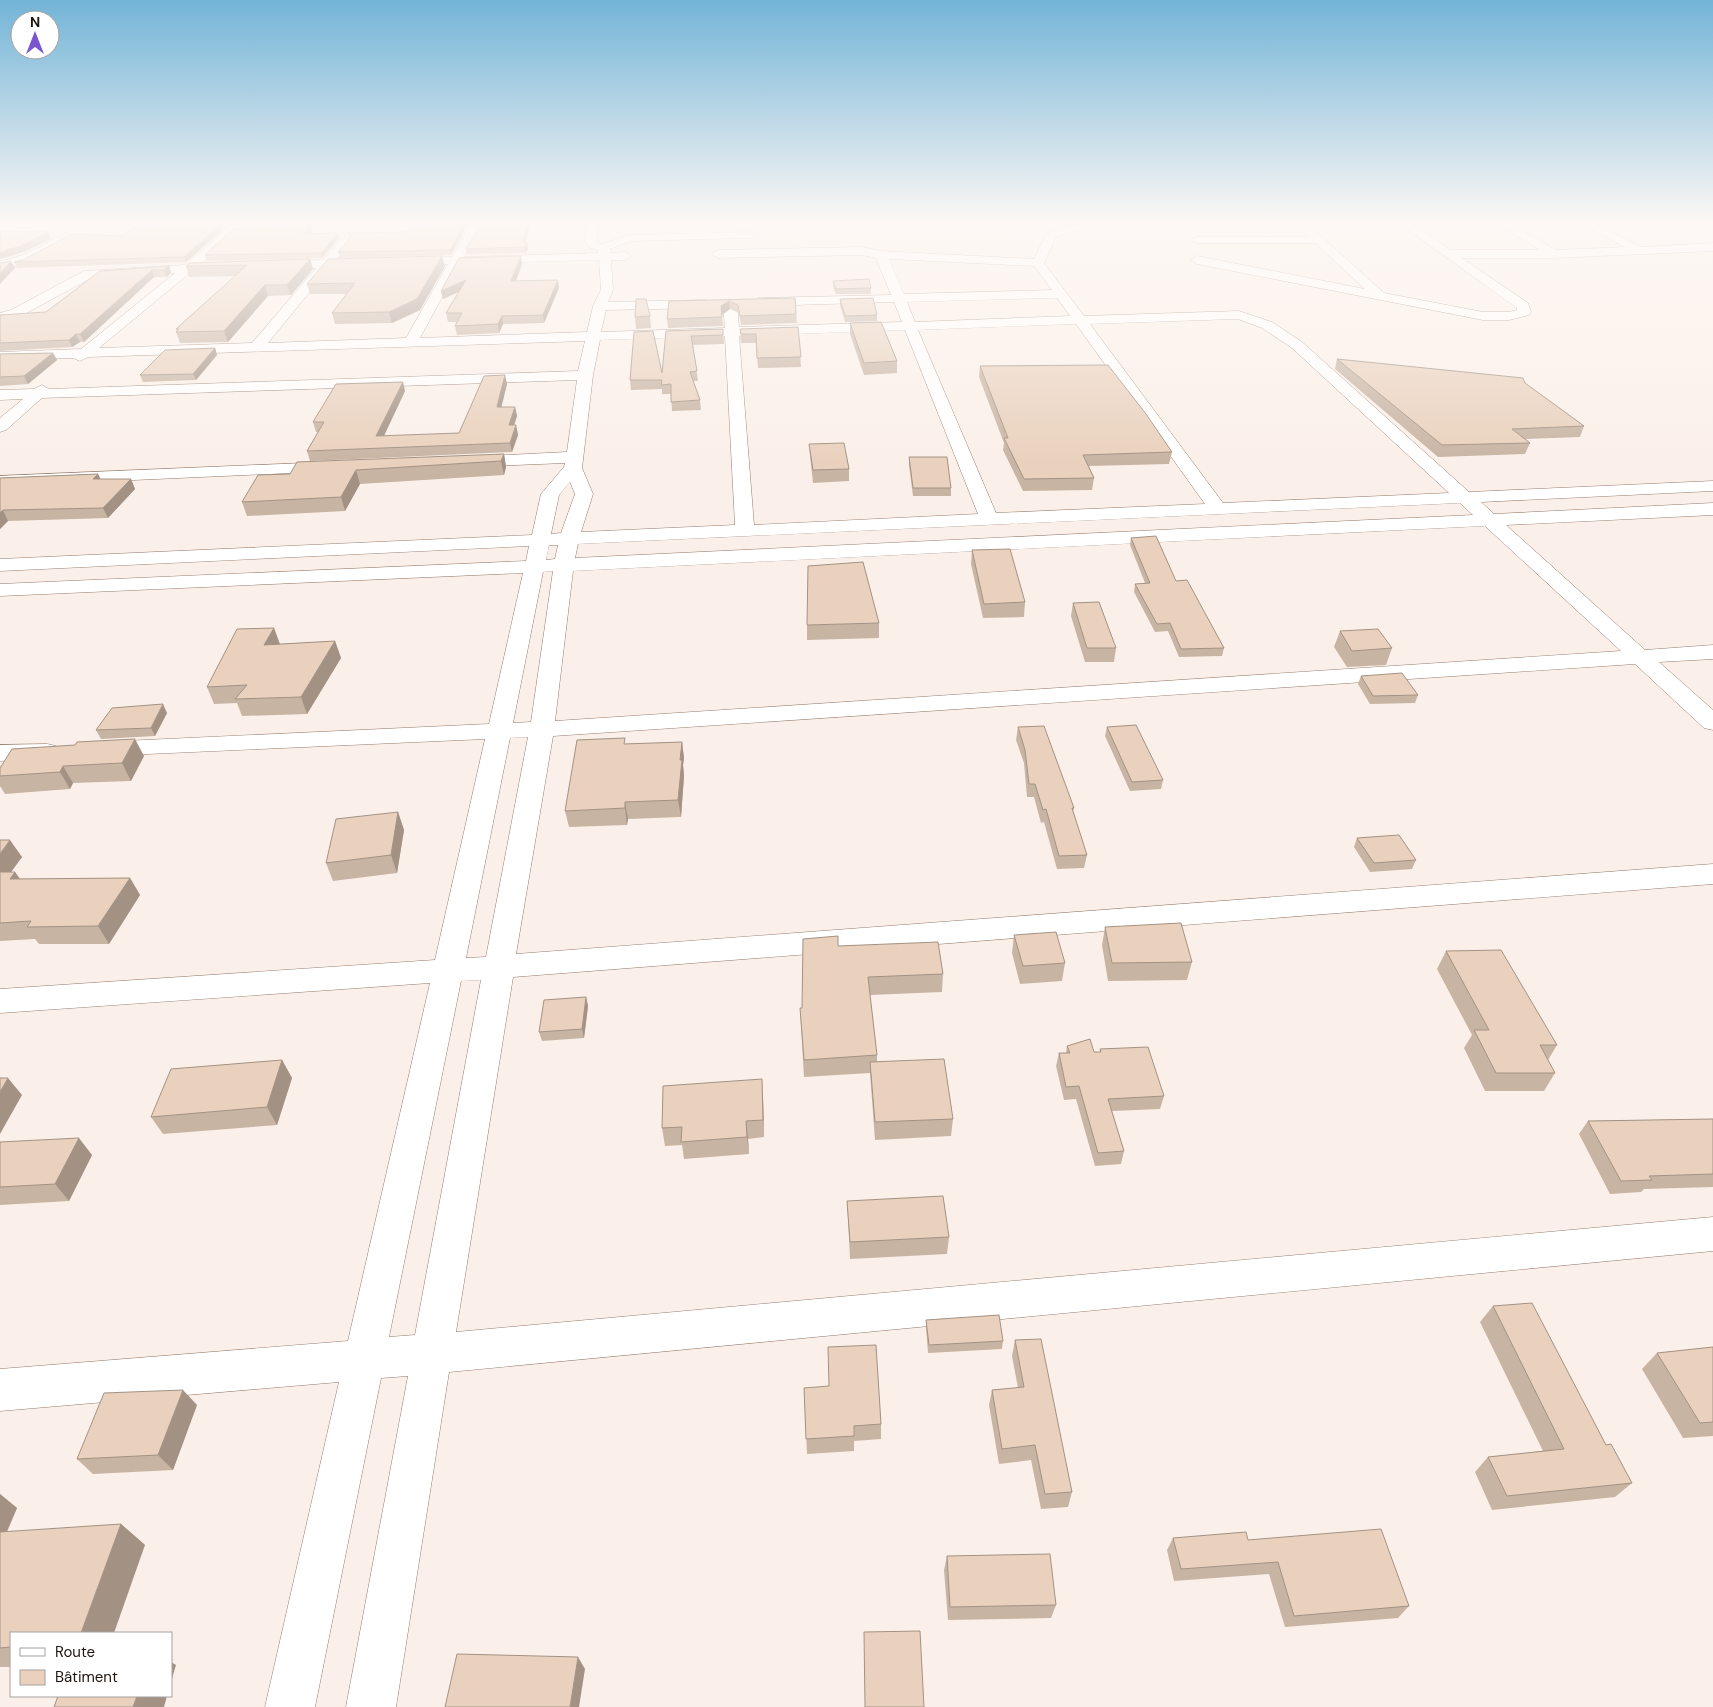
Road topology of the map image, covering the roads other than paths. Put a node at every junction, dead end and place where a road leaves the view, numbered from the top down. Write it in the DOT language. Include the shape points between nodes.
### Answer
graph roads {
  1 [pos="730,303"];
  2 [pos="33,304"];
  3 [pos="145,304"];
  4 [pos="293,304"];
  5 [pos="433,304"];
  6 [pos="701,304"];
  7 [pos="902,304"];
  8 [pos="1068,304"];
  9 [pos="1419,304"];
  10 [pos="1520,304"];
  11 [pos="600,306"];
  12 [pos="0,317"];
  13 [pos="1080,320"];
  14 [pos="911,326"];
  15 [pos="732,332"];
  16 [pos="594,336"];
  17 [pos="411,342"];
  18 [pos="257,347"];
  19 [pos="85,353"];
  20 [pos="0,356"];
  21 [pos="71,365"];
  22 [pos="585,375"];
  23 [pos="57,377"];
  24 [pos="36,394"];
  25 [pos="0,396"];
  26 [pos="0,427"];
  27 [pos="446,463"];
  28 [pos="574,463"];
  29 [pos="347,467"];
  30 [pos="0,481"];
  31 [pos="1713,486"];
  32 [pos="1465,497"];
  33 [pos="1218,509"];
  34 [pos="1713,509"];
  35 [pos="989,519"];
  36 [pos="1490,520"];
  37 [pos="745,530"];
  38 [pos="553,552"];
  39 [pos="0,565"];
  40 [pos="0,590"];
  41 [pos="1713,652"];
  42 [pos="1639,656"];
  43 [pos="1713,723"];
  44 [pos="542,729"];
  45 [pos="500,730"];
  46 [pos="0,753"];
  47 [pos="1713,874"];
  48 [pos="499,967"];
  49 [pos="448,970"];
  50 [pos="0,1001"];
  51 [pos="1713,1234"];
  52 [pos="432,1354"];
  53 [pos="365,1360"];
  54 [pos="0,1390"];
  55 [pos="290,1707"];
  56 [pos="371,1707"];
  1 -- 15 [label="street"];
  2 -- 12 [label="street"];
  3 -- 19 [label="street"];
  4 -- 18 [label="street"];
  5 -- 17 [label="street"];
  6 -- 11 [label="street"];
  7 -- 14 [label="street"];
  8 -- 13 [label="street"];
  9 -- 10 [label="street" via="1483,316 1509,316 1524,312"];
  11 -- 16 [label="street"];
  13 -- 14 [label="street"];
  13 -- 32 [label="street" via="1239,315 1267,325 1297,345"];
  13 -- 33 [label="street"];
  14 -- 15 [label="street"];
  14 -- 35 [label="street"];
  15 -- 16 [label="street"];
  15 -- 37 [label="street"];
  16 -- 17 [label="street"];
  16 -- 22 [label="street"];
  17 -- 18 [label="street"];
  18 -- 19 [label="street"];
  19 -- 20 [label="street"];
  19 -- 21 [label="street"];
  22 -- 24 [label="street"];
  22 -- 28 [label="street"];
  23 -- 24 [label="street"];
  24 -- 25 [label="street"];
  24 -- 26 [label="street"];
  27 -- 28 [label="street"];
  28 -- 38 [label="street" via="550,494"];
  28 -- 38 [label="street" via="584,494"];
  29 -- 30 [label="street"];
  31 -- 32 [label="street"];
  32 -- 33 [label="street"];
  32 -- 36 [label="street"];
  33 -- 35 [label="street"];
  34 -- 36 [label="street"];
  35 -- 37 [label="street"];
  36 -- 38 [label="street"];
  36 -- 42 [label="street"];
  37 -- 38 [label="street"];
  38 -- 39 [label="street"];
  38 -- 40 [label="street"];
  38 -- 44 [label="street"];
  38 -- 45 [label="street"];
  41 -- 42 [label="street"];
  42 -- 43 [label="street"];
  42 -- 44 [label="street"];
  44 -- 45 [label="street"];
  44 -- 48 [label="street"];
  45 -- 46 [label="street"];
  45 -- 49 [label="street"];
  47 -- 48 [label="street"];
  48 -- 49 [label="street"];
  48 -- 52 [label="street"];
  49 -- 50 [label="street"];
  49 -- 53 [label="street"];
  51 -- 52 [label="street"];
  52 -- 53 [label="street"];
  52 -- 56 [label="street"];
  53 -- 54 [label="street"];
  53 -- 55 [label="street"];
}
